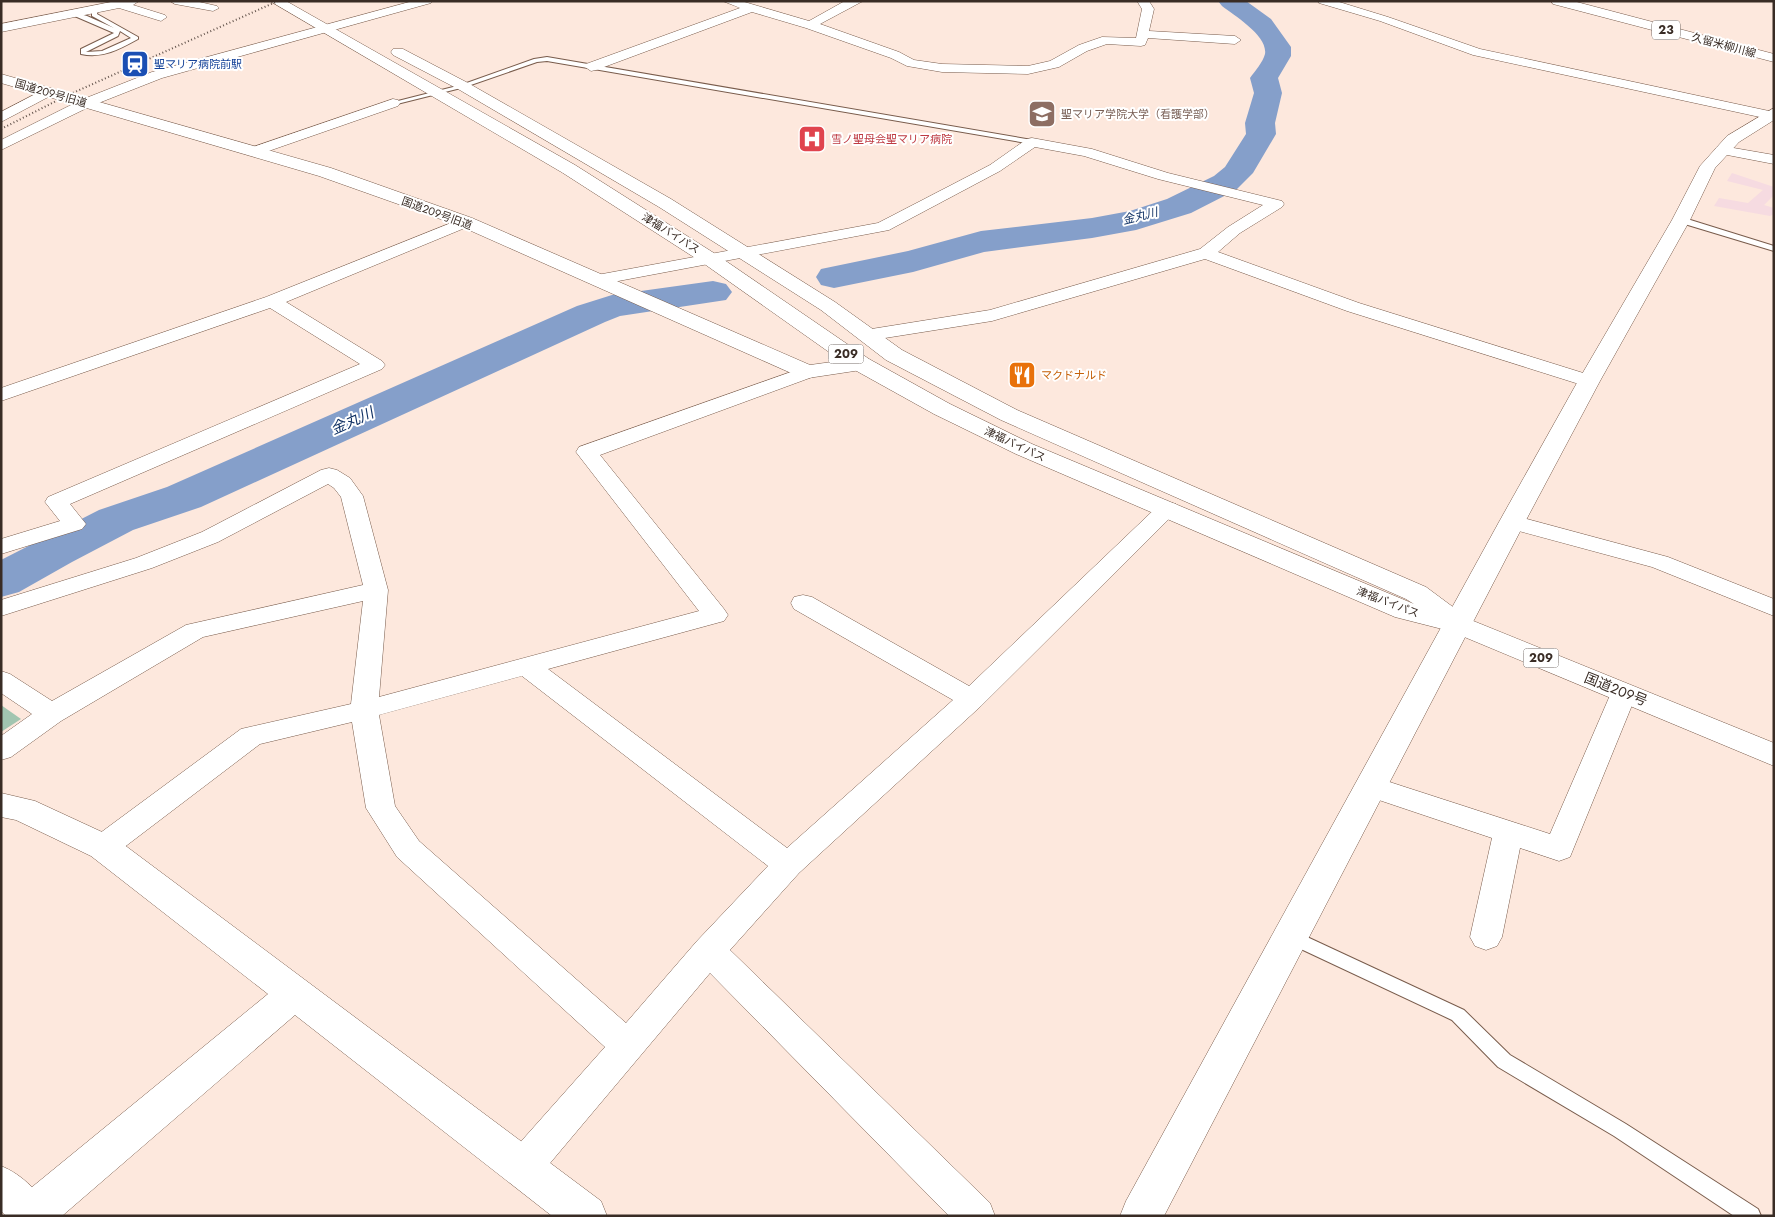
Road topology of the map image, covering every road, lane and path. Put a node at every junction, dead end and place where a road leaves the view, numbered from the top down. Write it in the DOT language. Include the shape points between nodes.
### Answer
graph roads {
  1 [pos="134,1"];
  2 [pos="174,1"];
  3 [pos="276,1"];
  4 [pos="306,1"];
  5 [pos="427,1"];
  6 [pos="728,1"];
  7 [pos="858,1"];
  8 [pos="1142,1"];
  9 [pos="1323,1"];
  10 [pos="1558,1"];
  11 [pos="119,4"];
  12 [pos="213,8"];
  13 [pos="752,8"];
  14 [pos="95,9"];
  15 [pos="73,14"];
  16 [pos="161,17"];
  17 [pos="344,23"];
  18 [pos="810,25"];
  19 [pos="1,28"];
  20 [pos="323,28"];
  21 [pos="1143,34"];
  22 [pos="1235,40"];
  23 [pos="1774,58"];
  24 [pos="591,67"];
  25 [pos="1,78"];
  26 [pos="463,86"];
  27 [pos="47,92"];
  28 [pos="435,94"];
  29 [pos="86,103"];
  30 [pos="393,103"];
  31 [pos="1772,115"];
  32 [pos="2,117"];
  33 [pos="1032,142"];
  34 [pos="1,146"];
  35 [pos="1722,150"];
  36 [pos="255,151"];
  37 [pos="1774,160"];
  38 [pos="1681,220"];
  39 [pos="466,222"];
  40 [pos="1774,239"];
  41 [pos="1761,244"];
  42 [pos="1774,249"];
  43 [pos="1206,252"];
  44 [pos="746,254"];
  45 [pos="710,258"];
  46 [pos="597,280"];
  47 [pos="272,301"];
  48 [pos="866,335"];
  49 [pos="861,364"];
  50 [pos="808,372"];
  51 [pos="1589,381"];
  52 [pos="1,395"];
  53 [pos="1168,509"];
  54 [pos="1512,522"];
  55 [pos="1,547"];
  56 [pos="376,590"];
  57 [pos="803,603"];
  58 [pos="1,608"];
  59 [pos="1774,608"];
  60 [pos="1459,624"];
  61 [pos="526,666"];
  62 [pos="1,680"];
  63 [pos="1624,692"];
  64 [pos="971,699"];
  65 [pos="364,710"];
  66 [pos="51,714"];
  67 [pos="1,750"];
  68 [pos="1774,755"];
  69 [pos="1371,787"];
  70 [pos="1,805"];
  71 [pos="1508,832"];
  72 [pos="103,847"];
  73 [pos="788,865"];
  74 [pos="1290,936"];
  75 [pos="1486,938"];
  76 [pos="708,951"];
  77 [pos="294,994"];
  78 [pos="628,1046"];
  79 [pos="522,1168"];
  80 [pos="1,1184"];
  81 [pos="32,1215"];
  82 [pos="1142,1215"];
  83 [pos="586,1216"];
  84 [pos="976,1216"];
  85 [pos="1751,1216"];
  1 -- 11 [label="street"];
  2 -- 12 [label="street"];
  3 -- 20 [label="main road, 津福バイパス / 209"];
  4 -- 17 [label="main road, 津福バイパス / 209"];
  5 -- 17 [label="street"];
  6 -- 13 [label="street"];
  7 -- 18 [label="street"];
  8 -- 21 [label="street" via="1148,9"];
  9 -- 31 [label="street" via="1478,52"];
  10 -- 23 [label="main road, 久留米柳川線 / 23"];
  11 -- 14 [label="street"];
  11 -- 16 [label="street"];
  13 -- 18 [label="street"];
  13 -- 24 [label="street"];
  14 -- 15 [label="street"];
  14 -- 15 [label="lane" via="94,15 136,38 104,53 82,53 82,50 117,32"];
  15 -- 19 [label="street"];
  17 -- 20 [label="street"];
  17 -- 26 [label="main road, 津福バイパス / 209"];
  18 -- 21 [label="street" via="911,63 1000,71 1028,70 1054,64 1106,40 1141,42"];
  20 -- 28 [label="main road, 津福バイパス / 209"];
  20 -- 29 [label="street" via="156,75"];
  21 -- 22 [label="street"];
  24 -- 26 [label="lane" via="536,60"];
  24 -- 33 [label="lane"];
  25 -- 27 [label="main road, 国道209号旧道"];
  26 -- 28 [label="lane"];
  26 -- 44 [label="main road, 津福バイパス / 209" via="600,164"];
  27 -- 29 [label="main road, 国道209号旧道"];
  27 -- 32 [label="street"];
  28 -- 30 [label="lane"];
  28 -- 45 [label="main road, 津福バイパス / 209" via="569,169"];
  29 -- 34 [label="street"];
  29 -- 36 [label="main road, 国道209号旧道"];
  30 -- 36 [label="street"];
  31 -- 35 [label="main road" via="1733,139"];
  33 -- 43 [label="street" via="1086,152 1163,176 1276,204"];
  33 -- 44 [label="street" via="995,168 883,227"];
  35 -- 37 [label="street"];
  35 -- 38 [label="main road" via="1708,166"];
  36 -- 39 [label="main road, 国道209号旧道"];
  38 -- 41 [label="lane"];
  38 -- 51 [label="main road"];
  39 -- 46 [label="main road, 国道209号旧道"];
  39 -- 47 [label="street"];
  40 -- 41 [label="lane"];
  41 -- 42 [label="lane"];
  43 -- 48 [label="street" via="992,315"];
  43 -- 51 [label="street" via="1353,306"];
  44 -- 45 [label="street"];
  44 -- 48 [label="main road, 津福バイパス / 209" via="828,306"];
  45 -- 46 [label="street"];
  45 -- 49 [label="main road, 津福バイパス / 209"];
  46 -- 50 [label="main road, 国道209号旧道"];
  47 -- 52 [label="street"];
  47 -- 55 [label="street" via="375,365 56,502 74,524"];
  48 -- 60 [label="main road, 津福バイパス / 209" via="894,355 1009,415 1416,593"];
  49 -- 50 [label="main road, 209"];
  49 -- 53 [label="main road, 津福バイパス / 209" via="942,410 1016,445"];
  50 -- 61 [label="street" via="588,452 715,615"];
  51 -- 54 [label="main road"];
  53 -- 60 [label="main road, 津福バイパス / 209" via="1405,611"];
  53 -- 64 [label="street"];
  54 -- 59 [label="street" via="1660,562"];
  54 -- 60 [label="main road"];
  56 -- 58 [label="street" via="352,496 342,483 329,475 210,537 144,563"];
  56 -- 65 [label="street"];
  56 -- 66 [label="street" via="195,631"];
  57 -- 64 [label="street"];
  60 -- 63 [label="main road, 国道209号 / 209"];
  60 -- 69 [label="main road"];
  61 -- 65 [label="street"];
  61 -- 73 [label="street"];
  62 -- 66 [label="street"];
  63 -- 68 [label="main road, 国道209号 / 209"];
  63 -- 71 [label="street" via="1559,849"];
  64 -- 73 [label="street"];
  65 -- 72 [label="street" via="251,736"];
  65 -- 78 [label="street" via="381,808 408,849"];
  66 -- 67 [label="street"];
  69 -- 71 [label="street"];
  69 -- 74 [label="main road"];
  70 -- 72 [label="main road" via="24,810"];
  71 -- 75 [label="street"];
  72 -- 77 [label="main road"];
  73 -- 76 [label="street"];
  74 -- 82 [label="main road"];
  74 -- 85 [label="lane" via="1458,1014 1504,1061 1620,1130"];
  76 -- 78 [label="street"];
  76 -- 84 [label="street"];
  77 -- 79 [label="main road"];
  77 -- 81 [label="main road"];
  78 -- 79 [label="street"];
  79 -- 83 [label="main road"];
  80 -- 81 [label="street"];
}
